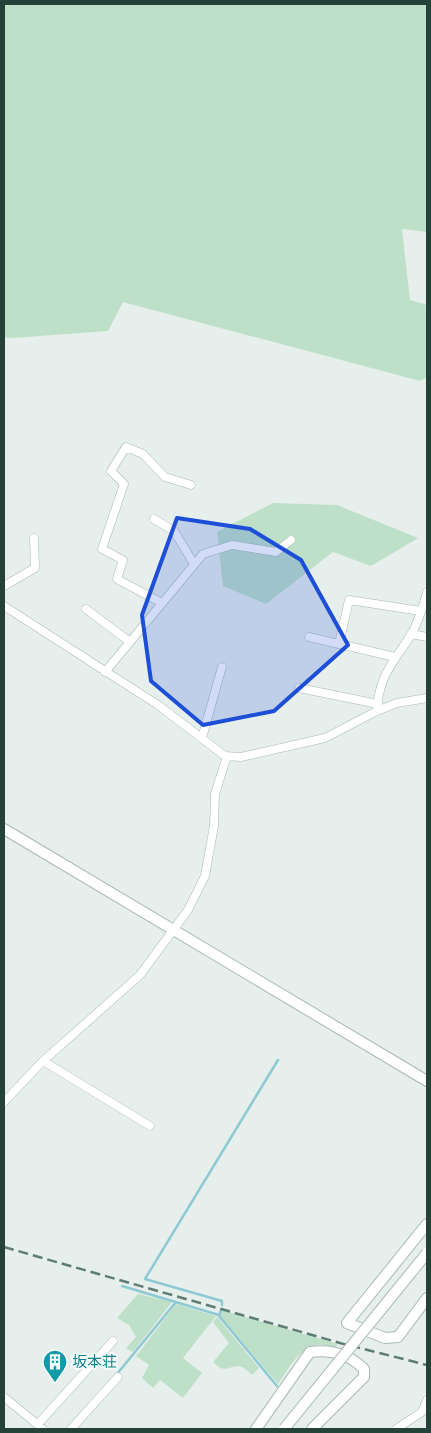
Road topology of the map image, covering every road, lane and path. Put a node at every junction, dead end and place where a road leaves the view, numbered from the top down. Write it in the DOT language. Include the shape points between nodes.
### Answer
graph roads {
  1 [pos="191,485"];
  2 [pos="154,519"];
  3 [pos="34,538"];
  4 [pos="291,540"];
  5 [pos="194,564"];
  6 [pos="4,586"];
  7 [pos="427,592"];
  8 [pos="162,603"];
  9 [pos="4,606"];
  10 [pos="424,607"];
  11 [pos="86,610"];
  12 [pos="411,634"];
  13 [pos="309,637"];
  14 [pos="427,638"];
  15 [pos="130,642"];
  16 [pos="339,644"];
  17 [pos="395,657"];
  18 [pos="222,667"];
  19 [pos="105,672"];
  20 [pos="299,688"];
  21 [pos="427,698"];
  22 [pos="378,708"];
  23 [pos="202,738"];
  24 [pos="227,756"];
  25 [pos="4,829"];
  26 [pos="172,930"];
  27 [pos="43,1061"];
  28 [pos="427,1081"];
  29 [pos="4,1102"];
  30 [pos="150,1126"];
  31 [pos="427,1224"];
  32 [pos="427,1253"];
  33 [pos="427,1298"];
  34 [pos="113,1342"];
  35 [pos="118,1377"];
  36 [pos="4,1397"];
  37 [pos="427,1400"];
  38 [pos="41,1427"];
  39 [pos="71,1429"];
  40 [pos="256,1429"];
  41 [pos="284,1429"];
  42 [pos="312,1429"];
  43 [pos="396,1429"];
  1 -- 8 [label="street" via="165,477 143,454 126,447 111,471 124,484 102,549 123,560 117,579"];
  2 -- 5 [label="street" via="174,531"];
  3 -- 6 [label="street" via="35,568"];
  4 -- 5 [label="street" via="276,552 232,545 203,554"];
  5 -- 8 [label="street"];
  7 -- 10 [label="street"];
  8 -- 15 [label="street"];
  9 -- 19 [label="street"];
  10 -- 12 [label="street"];
  10 -- 16 [label="street" via="349,600"];
  11 -- 15 [label="street"];
  12 -- 14 [label="street"];
  12 -- 17 [label="street"];
  13 -- 16 [label="street"];
  15 -- 19 [label="street"];
  16 -- 17 [label="street"];
  17 -- 22 [label="street" via="382,682"];
  18 -- 23 [label="street"];
  19 -- 23 [label="street" via="158,705"];
  20 -- 22 [label="street"];
  21 -- 22 [label="street"];
  22 -- 24 [label="street" via="326,738 241,757"];
  23 -- 24 [label="street"];
  24 -- 26 [label="street" via="215,794 214,826 205,876 188,910"];
  25 -- 26 [label="street"];
  26 -- 27 [label="street" via="140,975"];
  26 -- 28 [label="street"];
  27 -- 29 [label="street"];
  27 -- 30 [label="street"];
  31 -- 33 [label="street" via="347,1323 384,1338 398,1337"];
  32 -- 41 [label="street, bridge"];
  34 -- 38 [label="street"];
  35 -- 39 [label="street"];
  36 -- 38 [label="street"];
  37 -- 43 [label="street" via="422,1412"];
  40 -- 42 [label="street" via="310,1352 323,1350 355,1360 364,1368 364,1377"];
}
